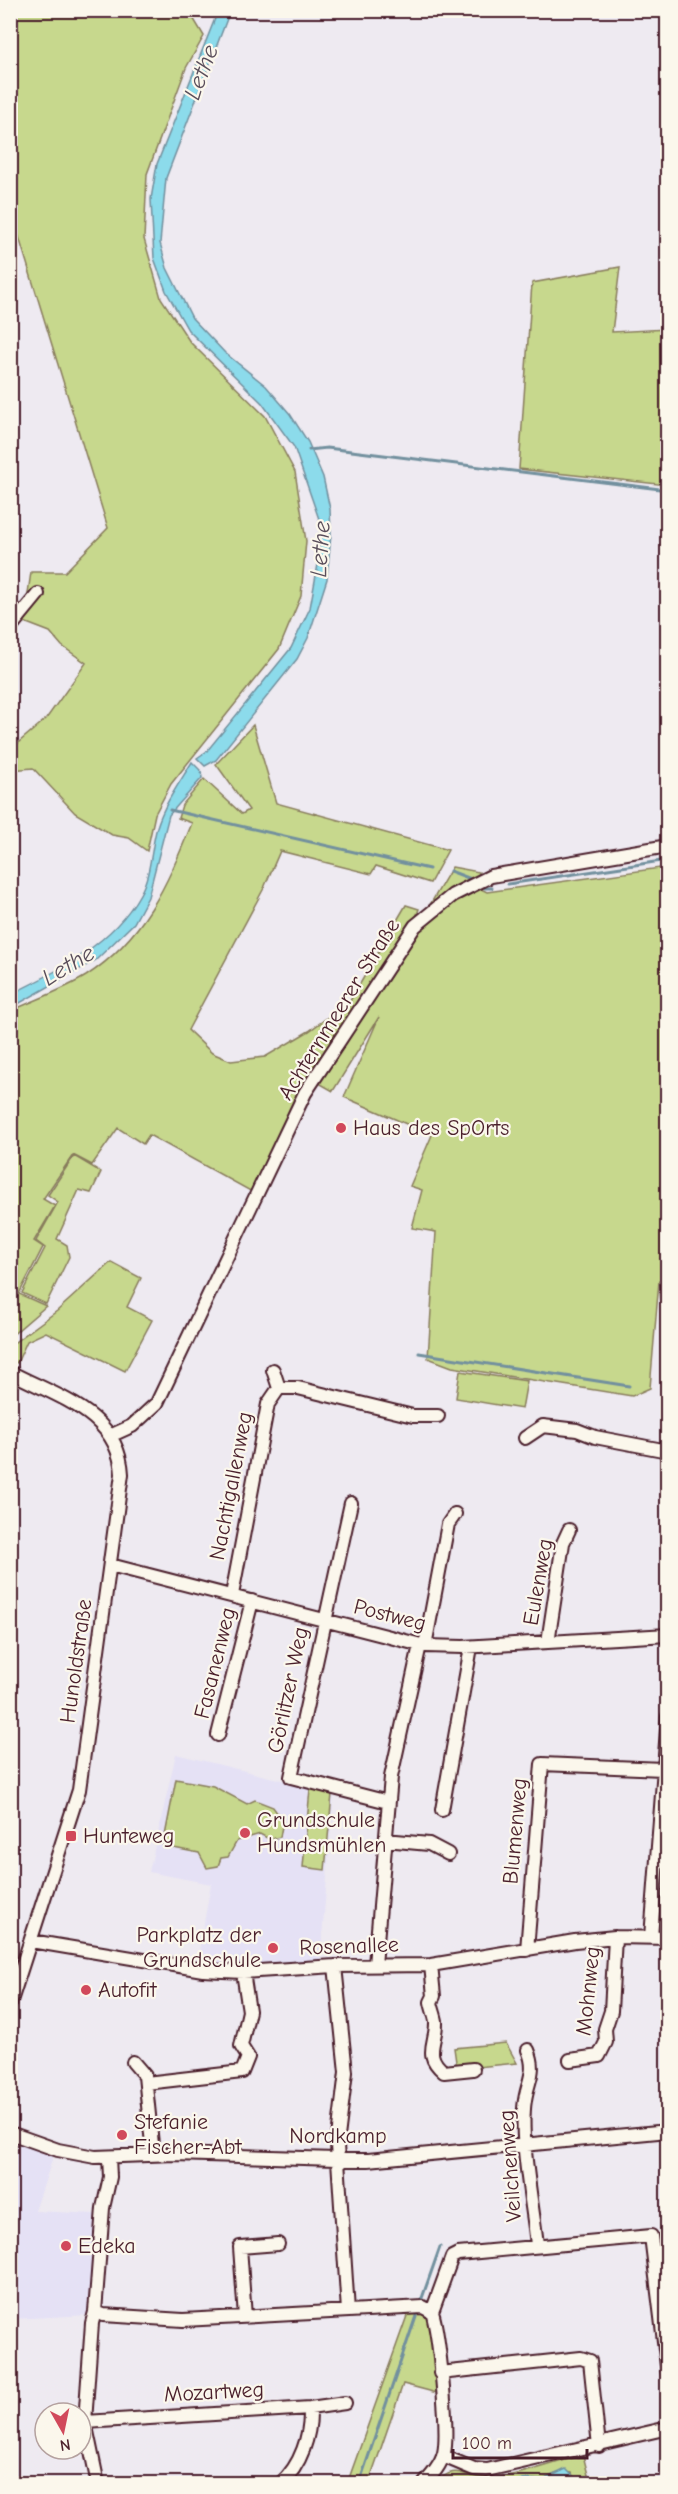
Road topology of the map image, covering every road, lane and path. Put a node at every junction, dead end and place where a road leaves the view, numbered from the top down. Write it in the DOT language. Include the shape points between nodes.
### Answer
graph roads {
  1 [pos="38,594"];
  2 [pos="10,628"];
  3 [pos="668,846"];
  4 [pos="273,1370"];
  5 [pos="10,1372"];
  6 [pos="279,1388"];
  7 [pos="438,1416"];
  8 [pos="112,1435"];
  9 [pos="525,1438"];
  10 [pos="668,1451"];
  11 [pos="351,1503"];
  12 [pos="455,1514"];
  13 [pos="569,1530"];
  14 [pos="110,1565"];
  15 [pos="232,1595"];
  16 [pos="252,1601"];
  17 [pos="324,1620"];
  18 [pos="668,1635"];
  19 [pos="548,1642"];
  20 [pos="422,1646"];
  21 [pos="471,1647"];
  22 [pos="668,1716"];
  23 [pos="218,1736"];
  24 [pos="663,1769"];
  25 [pos="388,1802"];
  26 [pos="442,1810"];
  27 [pos="385,1840"];
  28 [pos="448,1854"];
  29 [pos="615,1937"];
  30 [pos="651,1937"];
  31 [pos="668,1938"];
  32 [pos="32,1941"];
  33 [pos="527,1950"];
  34 [pos="375,1965"];
  35 [pos="431,1965"];
  36 [pos="336,1966"];
  37 [pos="243,1972"];
  38 [pos="14,1985"];
  39 [pos="10,2004"];
  40 [pos="528,2050"];
  41 [pos="570,2060"];
  42 [pos="133,2062"];
  43 [pos="473,2069"];
  44 [pos="146,2083"];
  45 [pos="668,2131"];
  46 [pos="10,2133"];
  47 [pos="526,2144"];
  48 [pos="153,2154"];
  49 [pos="109,2157"];
  50 [pos="338,2159"];
  51 [pos="278,2244"];
  52 [pos="537,2245"];
  53 [pos="348,2311"];
  54 [pos="96,2312"];
  55 [pos="432,2312"];
  56 [pos="245,2317"];
  57 [pos="440,2373"];
  58 [pos="668,2374"];
  59 [pos="86,2401"];
  60 [pos="345,2403"];
  61 [pos="310,2408"];
  62 [pos="93,2422"];
  63 [pos="668,2428"];
  64 [pos="599,2446"];
  65 [pos="443,2456"];
  66 [pos="93,2460"];
  67 [pos="98,2484"];
  68 [pos="280,2484"];
  69 [pos="424,2484"];
  1 -- 2 [label="street"];
  3 -- 8 [label="street, Achternmeerer Straße" via="491,876 453,895 415,926 305,1093 157,1403 132,1426"];
  4 -- 6 [label="street"];
  5 -- 8 [label="street, Hunoldstraße" via="90,1414"];
  6 -- 7 [label="street" via="298,1388 413,1416"];
  6 -- 15 [label="street, Nachtigallenweg" via="268,1404"];
  8 -- 14 [label="street, Hunoldstraße" via="122,1474"];
  9 -- 10 [label="street" via="543,1426"];
  11 -- 17 [label="street"];
  12 -- 20 [label="street" via="448,1524"];
  13 -- 19 [label="street, Eulenweg" via="563,1543"];
  14 -- 15 [label="street, Postweg"];
  14 -- 32 [label="street, Hunoldstraße" via="78,1790"];
  15 -- 16 [label="street, Postweg"];
  16 -- 17 [label="street, Postweg"];
  16 -- 23 [label="street, Fasanenweg"];
  17 -- 20 [label="street, Postweg"];
  17 -- 25 [label="street, Görlitzer Weg" via="291,1777"];
  18 -- 19 [label="street, Postweg"];
  19 -- 21 [label="street, Postweg"];
  20 -- 21 [label="street, Postweg"];
  20 -- 25 [label="street"];
  21 -- 26 [label="street"];
  22 -- 24 [label="street"];
  24 -- 30 [label="street"];
  24 -- 33 [label="street, Blumenweg" via="542,1764"];
  25 -- 27 [label="street"];
  27 -- 28 [label="street" via="429,1844"];
  27 -- 34 [label="street"];
  29 -- 30 [label="street, Rosenallee"];
  29 -- 33 [label="street, Rosenallee"];
  29 -- 41 [label="street, Mohnweg" via="606,2042 599,2056"];
  30 -- 31 [label="street, Rosenallee"];
  32 -- 37 [label="street, Rosenallee" via="203,1970"];
  32 -- 38 [label="street, Hunoldstraße"];
  33 -- 35 [label="street, Rosenallee"];
  34 -- 35 [label="street, Rosenallee"];
  34 -- 36 [label="street, Rosenallee"];
  35 -- 43 [label="street" via="431,2002 436,2021 431,2045 435,2064 444,2072"];
  36 -- 37 [label="street, Rosenallee"];
  36 -- 50 [label="street" via="346,2072"];
  37 -- 44 [label="street" via="249,2010 241,2046 248,2057 245,2069"];
  38 -- 39 [label="street, Hunoldstraße"];
  40 -- 47 [label="street, Veilchenweg" via="534,2064 525,2102"];
  42 -- 44 [label="street" via="142,2069"];
  44 -- 48 [label="street"];
  45 -- 47 [label="street, Nordkamp"];
  46 -- 49 [label="street, Nordkamp" via="58,2150"];
  47 -- 50 [label="street, Nordkamp" via="368,2160"];
  47 -- 52 [label="street, Veilchenweg"];
  48 -- 49 [label="street, Nordkamp"];
  48 -- 50 [label="street, Nordkamp"];
  49 -- 54 [label="street"];
  50 -- 53 [label="street"];
  51 -- 56 [label="street" via="240,2247"];
  52 -- 55 [label="street" via="452,2256"];
  52 -- 58 [label="street" via="651,2236"];
  53 -- 55 [label="street" via="423,2307"];
  53 -- 56 [label="street"];
  54 -- 56 [label="street" via="183,2320"];
  54 -- 59 [label="street"];
  55 -- 57 [label="street"];
  57 -- 64 [label="street" via="581,2358 590,2361"];
  57 -- 65 [label="street" via="446,2436"];
  60 -- 61 [label="street, Mozartweg"];
  61 -- 62 [label="street, Mozartweg"];
  61 -- 68 [label="street" via="310,2424 294,2472"];
  63 -- 64 [label="street"];
  64 -- 65 [label="street" via="488,2470 474,2469"];
  65 -- 69 [label="street"];
  66 -- 67 [label="street"];
}
